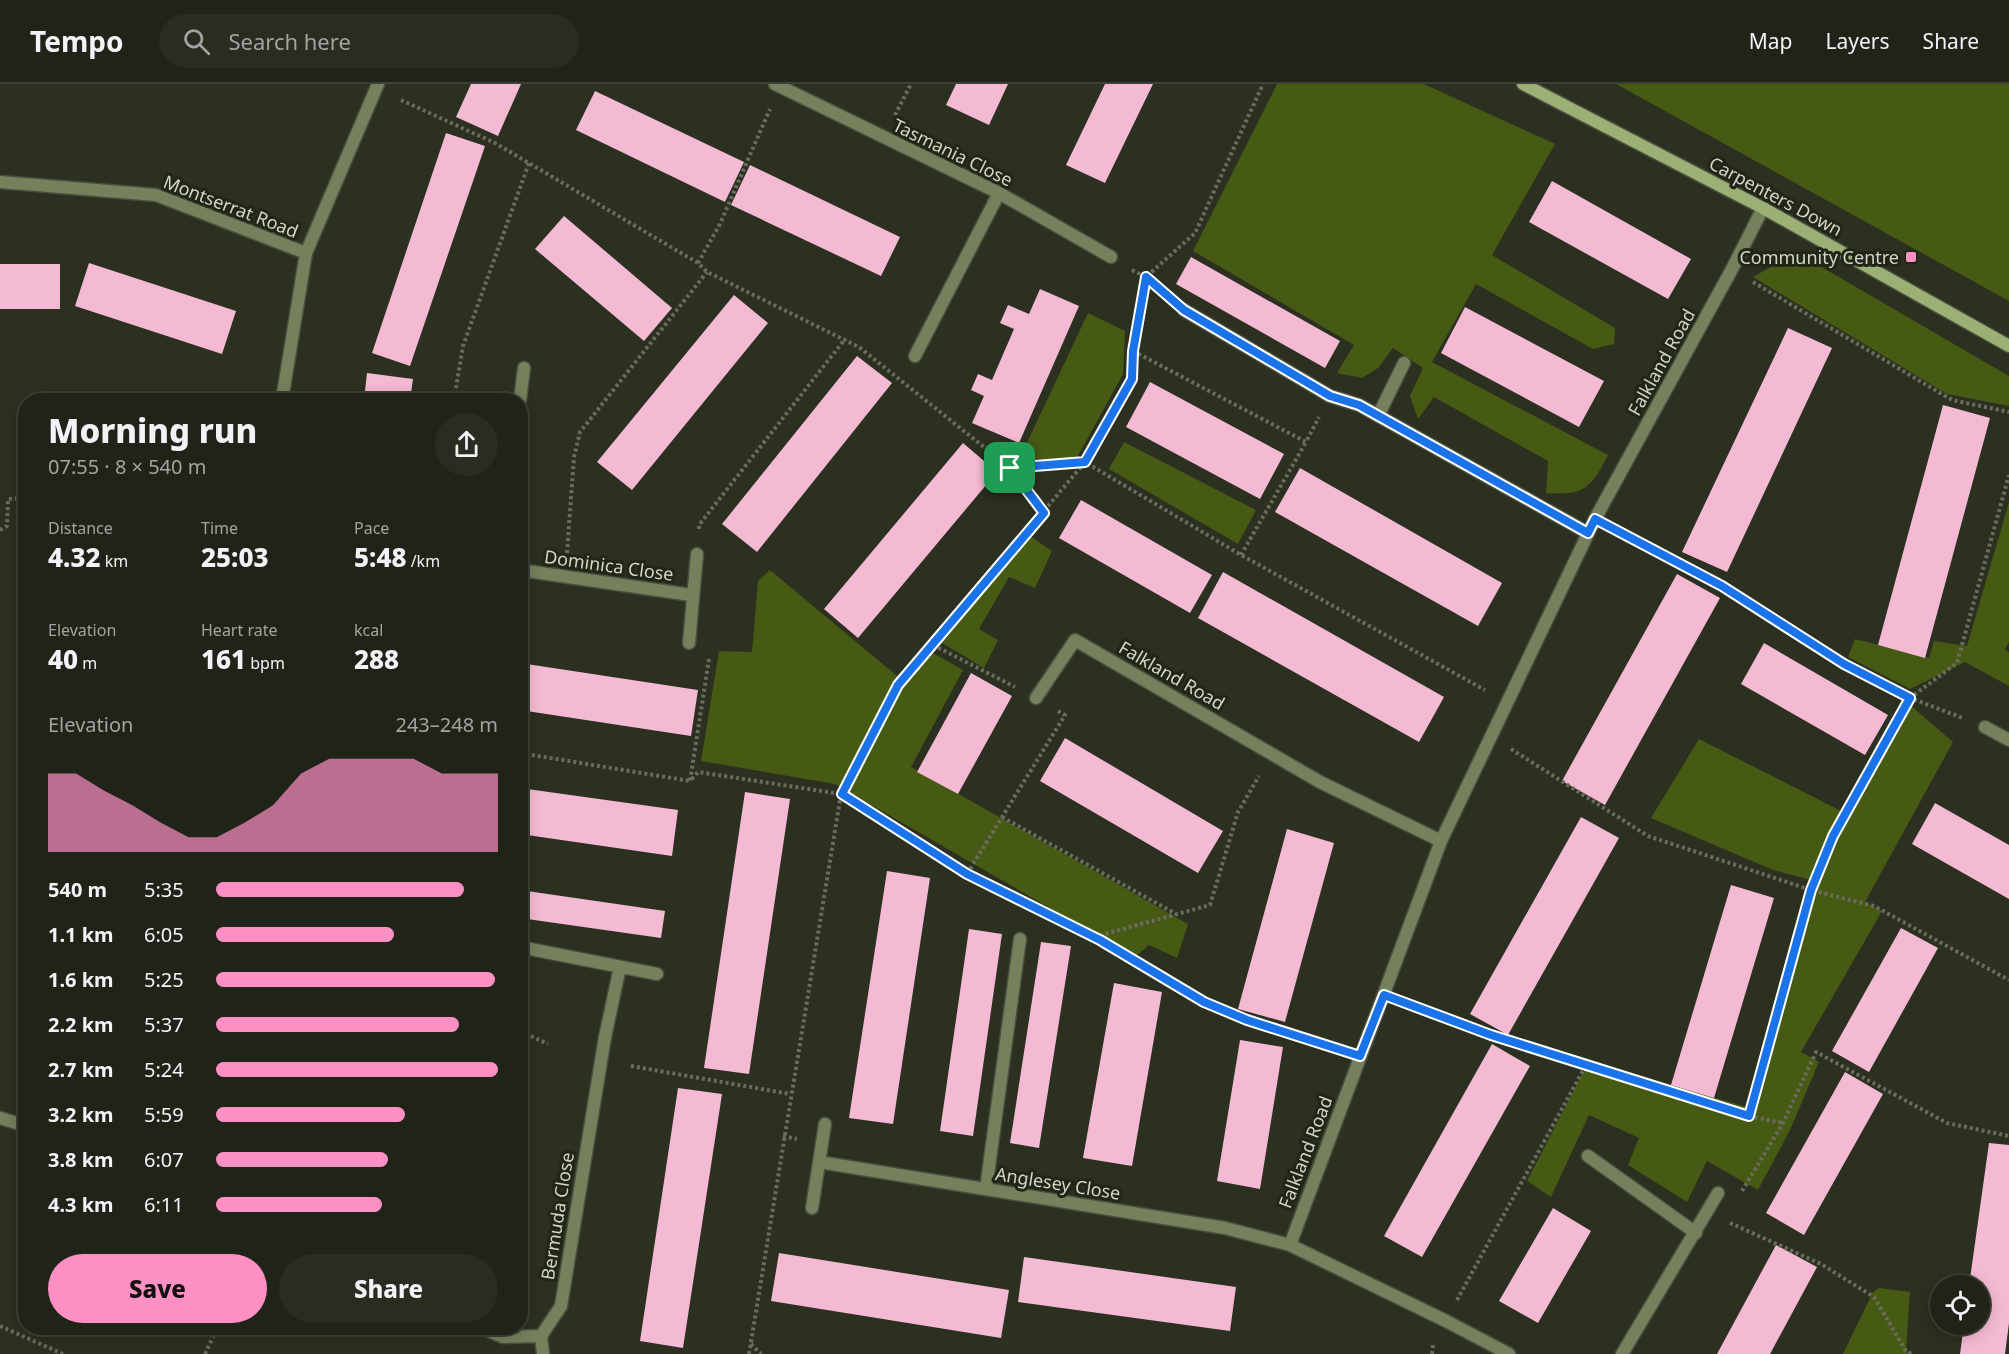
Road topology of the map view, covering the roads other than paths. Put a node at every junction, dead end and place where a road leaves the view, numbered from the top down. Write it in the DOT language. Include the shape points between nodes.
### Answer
graph roads {
  1 [pos="378,84"];
  2 [pos="1523,84"];
  3 [pos="778,85"];
  4 [pos="0,182"];
  5 [pos="999,194"];
  6 [pos="1763,208"];
  7 [pos="306,253"];
  8 [pos="1111,257"];
  9 [pos="1184,310"];
  10 [pos="2009,346"];
  11 [pos="915,356"];
  12 [pos="1404,363"];
  13 [pos="524,368"];
  14 [pos="283,393"];
  15 [pos="521,393"];
  16 [pos="1378,416"];
  17 [pos="1588,533"];
  18 [pos="697,554"];
  19 [pos="528,571"];
  20 [pos="691,595"];
  21 [pos="689,643"];
  22 [pos="1036,698"];
  23 [pos="1985,727"];
  24 [pos="2009,740"];
  25 [pos="1441,841"];
  26 [pos="1020,939"];
  27 [pos="528,949"];
  28 [pos="620,967"];
  29 [pos="657,974"];
  30 [pos="0,1118"];
  31 [pos="18,1124"];
  32 [pos="825,1124"];
  33 [pos="1587,1156"];
  34 [pos="819,1162"];
  35 [pos="986,1189"];
  36 [pos="1718,1193"];
  37 [pos="812,1208"];
  38 [pos="1696,1233"];
  39 [pos="1290,1245"];
  40 [pos="498,1335"];
  41 [pos="541,1336"];
  42 [pos="543,1354"];
  43 [pos="1509,1354"];
  44 [pos="1622,1354"];
  1 -- 7 [label="street, Montserrat Road"];
  2 -- 6 [label="street, Carpenters Down"];
  3 -- 5 [label="street, Tasmania Close"];
  4 -- 7 [label="street, Montserrat Road" via="156,195"];
  5 -- 8 [label="street, Tasmania Close"];
  5 -- 11 [label="street"];
  6 -- 10 [label="street, Carpenters Down"];
  6 -- 17 [label="street, Falkland Road"];
  7 -- 14 [label="street, Montserrat Road"];
  9 -- 16 [label="street" via="1330,396"];
  12 -- 16 [label="street"];
  13 -- 15 [label="street"];
  16 -- 17 [label="street"];
  17 -- 25 [label="street, Falkland Road"];
  18 -- 20 [label="street, Dominica Close"];
  19 -- 20 [label="street, Dominica Close"];
  20 -- 21 [label="street, Dominica Close"];
  22 -- 25 [label="street, Falkland Road" via="1075,640 1320,782"];
  23 -- 24 [label="street"];
  25 -- 39 [label="street, Falkland Road"];
  26 -- 35 [label="street"];
  27 -- 28 [label="street"];
  28 -- 29 [label="street"];
  28 -- 41 [label="street, Bermuda Close" via="561,1306"];
  30 -- 31 [label="street"];
  32 -- 34 [label="street"];
  33 -- 38 [label="street"];
  34 -- 35 [label="street, Anglesey Close"];
  34 -- 37 [label="street"];
  35 -- 39 [label="street, Anglesey Close" via="1225,1228"];
  36 -- 38 [label="street"];
  38 -- 44 [label="street"];
  39 -- 43 [label="street"];
  40 -- 41 [label="street"];
  41 -- 42 [label="street"];
}
